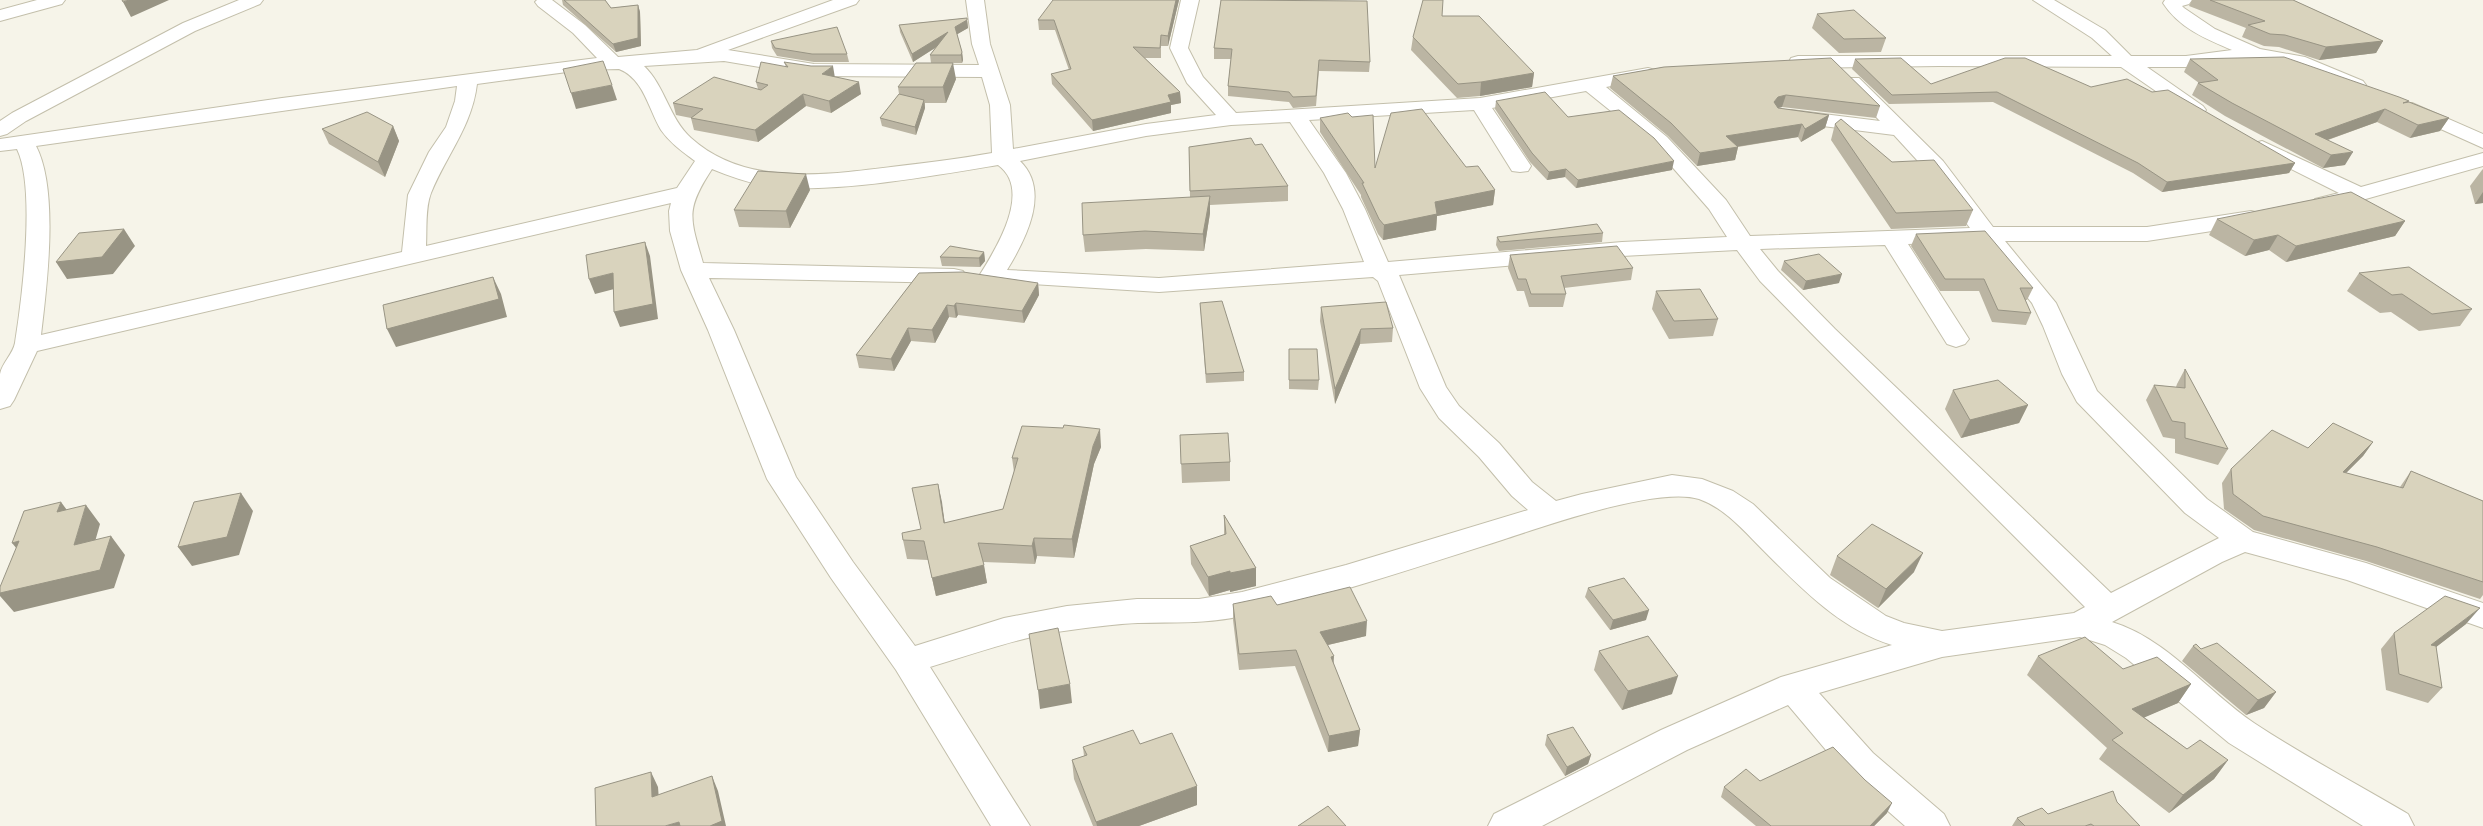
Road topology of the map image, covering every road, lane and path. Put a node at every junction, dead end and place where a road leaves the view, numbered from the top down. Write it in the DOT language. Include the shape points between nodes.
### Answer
graph roads {
  1 [pos="56,0"];
  2 [pos="254,0"];
  3 [pos="850,0"];
  4 [pos="975,0"];
  5 [pos="1190,0"];
  6 [pos="2042,0"];
  7 [pos="2183,0"];
  8 [pos="544,2"];
  9 [pos="0,16"];
  10 [pos="2256,53"];
  11 [pos="697,55"];
  12 [pos="1832,61"];
  13 [pos="2125,62"];
  14 [pos="617,63"];
  15 [pos="1776,63"];
  16 [pos="990,71"];
  17 [pos="1663,72"];
  18 [pos="468,80"];
  19 [pos="1591,85"];
  20 [pos="2371,91"];
  21 [pos="2396,102"];
  22 [pos="1480,104"];
  23 [pos="1782,115"];
  24 [pos="1296,116"];
  25 [pos="2211,118"];
  26 [pos="1231,119"];
  27 [pos="0,130"];
  28 [pos="1901,130"];
  29 [pos="2242,137"];
  30 [pos="24,142"];
  31 [pos="2483,142"];
  32 [pos="0,145"];
  33 [pos="1004,158"];
  34 [pos="2483,159"];
  35 [pos="707,160"];
  36 [pos="1520,166"];
  37 [pos="685,193"];
  38 [pos="2359,196"];
  39 [pos="2304,208"];
  40 [pos="2276,214"];
  41 [pos="1987,234"];
  42 [pos="1893,238"];
  43 [pos="1743,243"];
  44 [pos="413,256"];
  45 [pos="693,270"];
  46 [pos="1379,270"];
  47 [pos="991,276"];
  48 [pos="1956,339"];
  49 [pos="26,346"];
  50 [pos="0,400"];
  51 [pos="1552,514"];
  52 [pos="2243,540"];
  53 [pos="2483,616"];
  54 [pos="2095,618"];
  55 [pos="1942,644"];
  56 [pos="908,662"];
  57 [pos="1793,687"];
  58 [pos="1011,826"];
  59 [pos="1507,826"];
  60 [pos="1930,826"];
  61 [pos="2395,826"];
  1 -- 9 [label="street"];
  2 -- 27 [label="street" via="181,31 19,116"];
  3 -- 11 [label="street"];
  4 -- 16 [label="street" via="981,44"];
  5 -- 26 [label="street" via="1179,48 1194,79"];
  6 -- 13 [label="street" via="2106,39"];
  7 -- 10 [label="street" via="2172,2 2175,11"];
  8 -- 14 [label="street"];
  10 -- 13 [label="street" via="2200,61"];
  10 -- 20 [label="street" via="2306,63"];
  11 -- 14 [label="street"];
  11 -- 16 [label="street" via="724,55 814,70"];
  12 -- 13 [label="street" via="1934,58"];
  12 -- 15 [label="street"];
  12 -- 28 [label="street"];
  13 -- 25 [label="street"];
  14 -- 18 [label="street" via="582,64"];
  14 -- 35 [label="street" via="636,68 646,79 671,129"];
  16 -- 33 [label="street" via="1000,105"];
  17 -- 19 [label="street"];
  18 -- 30 [label="street"];
  18 -- 44 [label="street" via="456,127 419,195"];
  19 -- 22 [label="street"];
  19 -- 43 [label="street" via="1673,154 1718,205"];
  21 -- 31 [label="street"];
  22 -- 24 [label="street"];
  22 -- 36 [label="street"];
  23 -- 28 [label="street"];
  24 -- 26 [label="street"];
  24 -- 46 [label="street" via="1336,173"];
  26 -- 33 [label="street" via="1146,130"];
  28 -- 41 [label="street" via="1936,168"];
  29 -- 38 [label="street"];
  30 -- 32 [label="street"];
  30 -- 49 [label="street" via="31,156 38,200 34,294"];
  33 -- 35 [label="street" via="839,180 781,182 749,176"];
  33 -- 47 [label="street" via="1019,173 1023,202 1010,242"];
  34 -- 38 [label="street"];
  35 -- 37 [label="street"];
  37 -- 44 [label="street"];
  37 -- 45 [label="street" via="680,211 682,231"];
  38 -- 39 [label="street"];
  40 -- 41 [label="street" via="2147,234"];
  41 -- 42 [label="street"];
  41 -- 52 [label="street" via="2045,305 2063,338 2078,383 2087,396 2196,506"];
  42 -- 43 [label="street"];
  42 -- 48 [label="street"];
  43 -- 46 [label="street" via="1622,249"];
  43 -- 54 [label="street" via="1769,276"];
  44 -- 49 [label="street"];
  45 -- 47 [label="street"];
  45 -- 56 [label="street" via="782,479"];
  46 -- 47 [label="street" via="1364,268 1160,285"];
  46 -- 51 [label="street" via="1389,278 1433,388 1450,412 1489,450 1522,489"];
  49 -- 50 [label="street"];
  51 -- 55 [label="street" via="1582,504 1672,485 1702,488 1742,511 1798,568 1849,609 1874,625 1899,635"];
  51 -- 56 [label="street" via="1346,577 1242,604 1198,611 1137,611 1067,618 1004,631"];
  52 -- 53 [label="street" via="2355,571"];
  52 -- 54 [label="street" via="2211,554"];
  54 -- 55 [label="street"];
  54 -- 61 [label="street" via="2241,733"];
  55 -- 57 [label="street"];
  56 -- 58 [label="street"];
  57 -- 59 [label="street" via="1674,740"];
  57 -- 60 [label="street" via="1860,764"];
}
